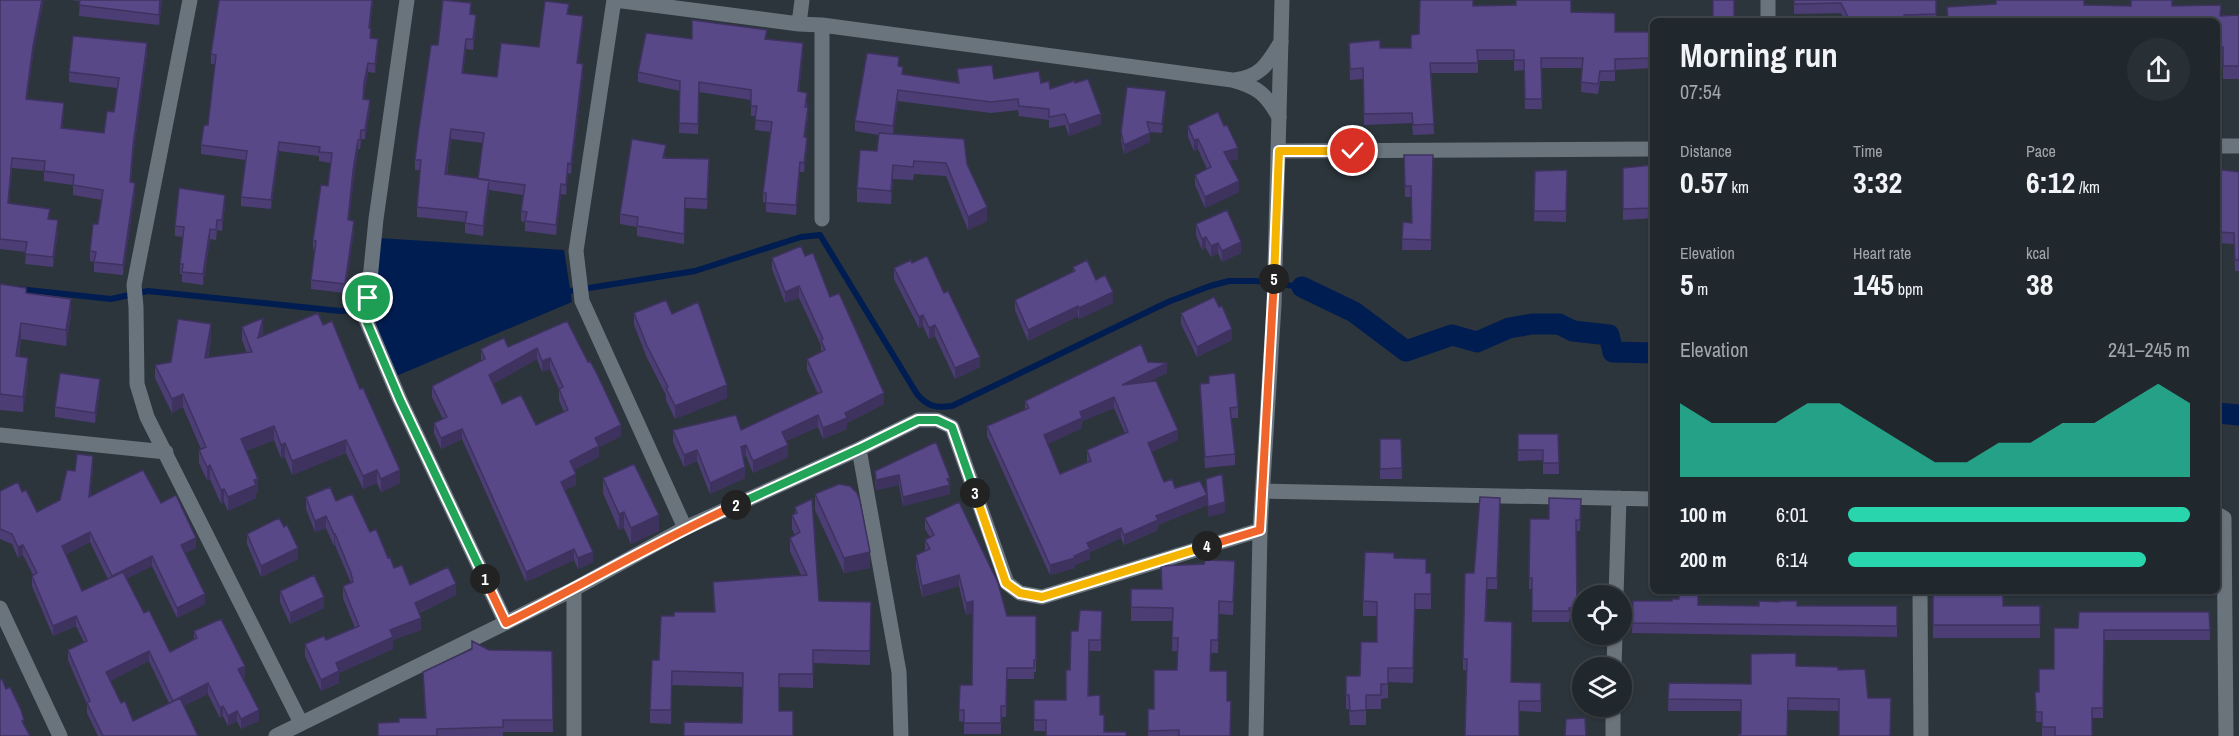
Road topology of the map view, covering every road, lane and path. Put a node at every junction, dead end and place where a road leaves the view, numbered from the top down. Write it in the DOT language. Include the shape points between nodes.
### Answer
graph roads {
  1 [pos="190,0"];
  2 [pos="407,0"];
  3 [pos="614,0"];
  4 [pos="802,0"];
  5 [pos="1282,0"];
  6 [pos="1768,0"];
  7 [pos="1768,18"];
  8 [pos="799,24"];
  9 [pos="822,25"];
  10 [pos="1281,42"];
  11 [pos="1232,80"];
  12 [pos="1279,117"];
  13 [pos="2220,146"];
  14 [pos="2239,146"];
  15 [pos="1650,149"];
  16 [pos="1279,151"];
  17 [pos="822,219"];
  18 [pos="0,435"];
  19 [pos="859,449"];
  20 [pos="166,452"];
  21 [pos="1263,490"];
  22 [pos="1619,498"];
  23 [pos="1650,499"];
  24 [pos="2220,516"];
  25 [pos="685,528"];
  26 [pos="1260,530"];
  27 [pos="1616,585"];
  28 [pos="574,589"];
  29 [pos="1920,594"];
  30 [pos="0,608"];
  31 [pos="506,623"];
  32 [pos="1613,717"];
  33 [pos="301,723"];
  34 [pos="60,736"];
  35 [pos="276,736"];
  36 [pos="574,736"];
  37 [pos="901,736"];
  38 [pos="1256,736"];
  39 [pos="1612,736"];
  40 [pos="1921,736"];
  41 [pos="2226,736"];
  1 -- 20 [label="street" via="134,285 137,384 147,417"];
  2 -- 31 [label="street" via="366,320"];
  3 -- 8 [label="street"];
  3 -- 25 [label="street" via="576,251 582,301"];
  4 -- 8 [label="street"];
  5 -- 10 [label="street"];
  6 -- 7 [label="street"];
  8 -- 9 [label="street"];
  9 -- 11 [label="street"];
  9 -- 17 [label="street"];
  10 -- 11 [label="street" via="1268,63 1251,77"];
  10 -- 12 [label="street"];
  11 -- 12 [label="street" via="1250,85 1268,97"];
  12 -- 16 [label="street"];
  13 -- 14 [label="street"];
  15 -- 16 [label="street"];
  16 -- 21 [label="street"];
  18 -- 20 [label="street"];
  19 -- 25 [label="street"];
  19 -- 26 [label="street" via="918,420 937,420 952,427 1006,583 1020,593 1042,597"];
  19 -- 37 [label="street" via="899,672"];
  20 -- 33 [label="street"];
  21 -- 22 [label="street"];
  21 -- 26 [label="street"];
  22 -- 23 [label="street"];
  22 -- 27 [label="street"];
  24 -- 41 [label="street" via="2224,518"];
  25 -- 28 [label="street"];
  26 -- 38 [label="street"];
  28 -- 31 [label="street"];
  28 -- 36 [label="street"];
  29 -- 40 [label="street"];
  30 -- 34 [label="street"];
  31 -- 33 [label="street"];
  32 -- 39 [label="street"];
  33 -- 35 [label="street"];
}
